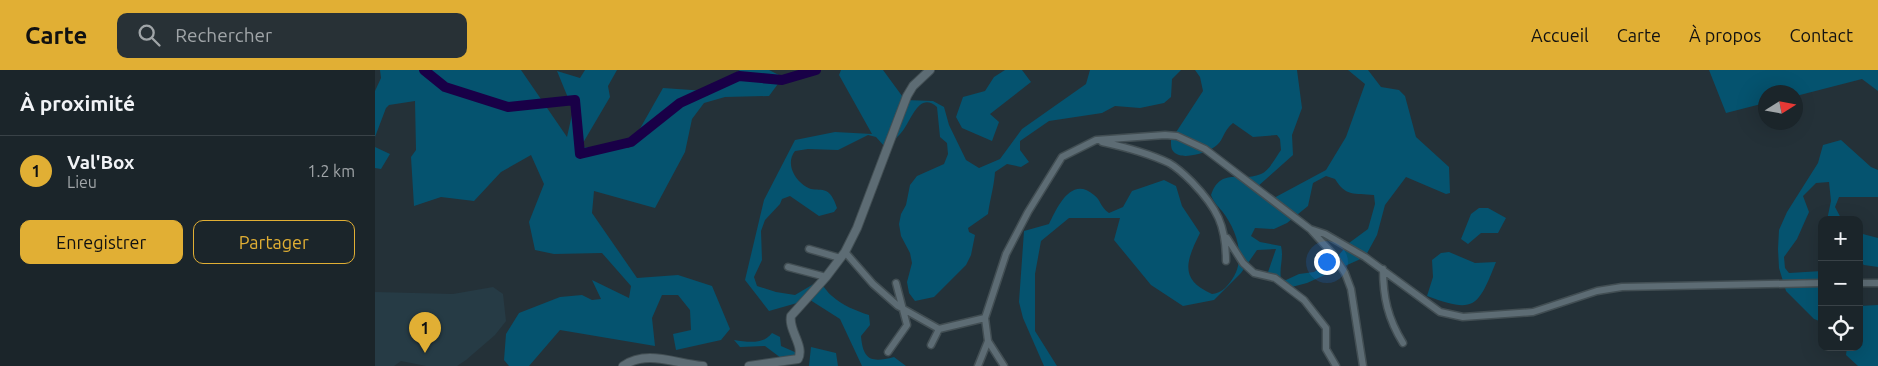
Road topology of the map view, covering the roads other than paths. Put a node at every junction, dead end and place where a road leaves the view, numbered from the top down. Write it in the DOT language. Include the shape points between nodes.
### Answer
graph roads {
  1 [pos="930,70"];
  2 [pos="1096,140"];
  3 [pos="1310,229"];
  4 [pos="1225,235"];
  5 [pos="809,249"];
  6 [pos="843,255"];
  7 [pos="1226,261"];
  8 [pos="788,267"];
  9 [pos="1383,269"];
  10 [pos="827,277"];
  11 [pos="896,283"];
  12 [pos="1818,283"];
  13 [pos="1863,283"];
  14 [pos="1878,283"];
  15 [pos="904,311"];
  16 [pos="985,318"];
  17 [pos="939,329"];
  18 [pos="988,341"];
  19 [pos="1403,343"];
  20 [pos="931,344"];
  21 [pos="888,352"];
  22 [pos="623,366"];
  23 [pos="688,366"];
  24 [pos="703,366"];
  25 [pos="749,366"];
  26 [pos="978,366"];
  27 [pos="1004,366"];
  28 [pos="1336,366"];
  29 [pos="1363,366"];
  1 -- 6 [label="street" via="907,96 857,228"];
  2 -- 3 [label="street" via="1165,135 1189,141 1213,154"];
  2 -- 4 [label="street" via="1145,153 1174,166 1207,197 1218,213"];
  2 -- 16 [label="street" via="1062,156 1006,254"];
  3 -- 9 [label="street"];
  3 -- 29 [label="street" via="1331,253 1348,281 1355,306"];
  4 -- 7 [label="street"];
  4 -- 28 [label="street" via="1243,263 1254,273 1275,278 1304,300 1326,328 1325,349"];
  5 -- 6 [label="street"];
  6 -- 10 [label="street"];
  6 -- 15 [label="street"];
  8 -- 10 [label="street"];
  9 -- 12 [label="street" via="1440,312 1463,317 1533,312 1597,291 1622,287"];
  9 -- 19 [label="street" via="1388,314"];
  10 -- 25 [label="street" via="791,316 790,323 800,352 798,359"];
  11 -- 15 [label="street"];
  13 -- 14 [label="street"];
  15 -- 17 [label="street"];
  15 -- 21 [label="street" via="907,325"];
  16 -- 17 [label="street"];
  16 -- 18 [label="street"];
  17 -- 20 [label="street"];
  18 -- 26 [label="street"];
  18 -- 27 [label="street"];
  22 -- 23 [label="street" via="648,356"];
  23 -- 24 [label="street"];
}
